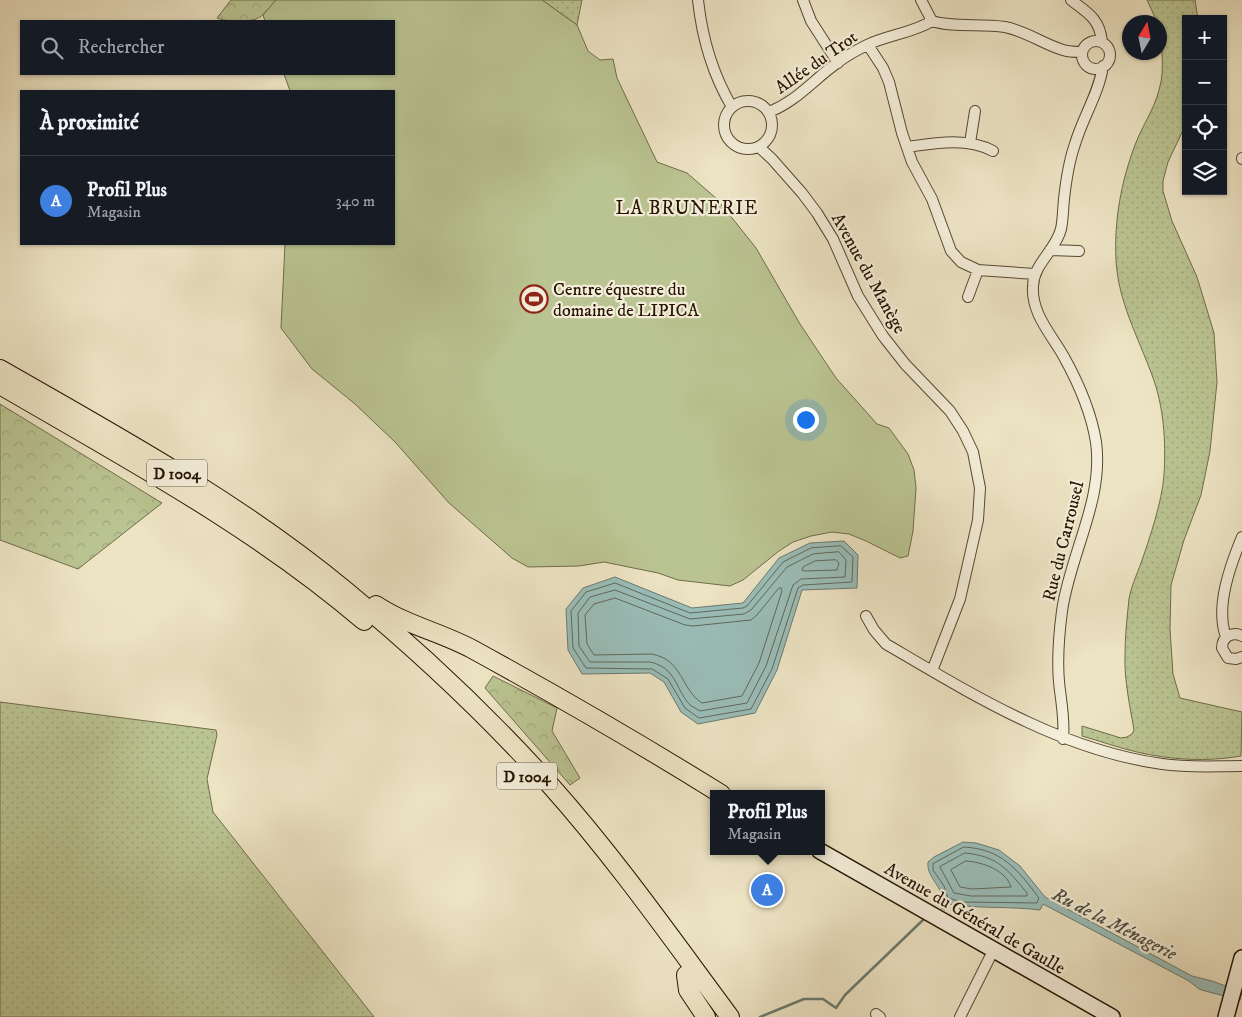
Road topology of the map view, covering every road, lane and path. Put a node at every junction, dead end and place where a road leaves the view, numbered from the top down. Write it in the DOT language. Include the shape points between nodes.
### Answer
graph roads {
  1 [pos="698,0"];
  2 [pos="803,0"];
  3 [pos="921,0"];
  4 [pos="1070,0"];
  5 [pos="932,21"];
  6 [pos="1102,42"];
  7 [pos="868,44"];
  8 [pos="1082,52"];
  9 [pos="838,63"];
  10 [pos="1103,66"];
  11 [pos="732,107"];
  12 [pos="976,111"];
  13 [pos="769,112"];
  14 [pos="970,143"];
  15 [pos="759,147"];
  16 [pos="907,147"];
  17 [pos="994,151"];
  18 [pos="1050,250"];
  19 [pos="1079,251"];
  20 [pos="978,270"];
  21 [pos="1035,274"];
  22 [pos="968,297"];
  23 [pos="0,369"];
  24 [pos="0,385"];
  25 [pos="1242,537"];
  26 [pos="346,590"];
  27 [pos="866,616"];
  28 [pos="1242,636"];
  29 [pos="1226,637"];
  30 [pos="1242,657"];
  31 [pos="932,671"];
  32 [pos="1063,739"];
  33 [pos="1242,766"];
  34 [pos="715,790"];
  35 [pos="825,854"];
  36 [pos="994,949"];
  37 [pos="1242,958"];
  38 [pos="686,975"];
  39 [pos="1228,1011"];
  40 [pos="706,1017"];
  41 [pos="717,1017"];
  42 [pos="730,1017"];
  43 [pos="960,1017"];
  44 [pos="1112,1017"];
  1 -- 11 [label="street" via="711,60"];
  2 -- 9 [label="street" via="811,21"];
  3 -- 5 [label="street"];
  4 -- 6 [label="street" via="1097,22"];
  5 -- 7 [label="street, Allée du Trot"];
  5 -- 8 [label="street, Allée du Trot" via="1006,28 1064,50"];
  6 -- 8 [label="street" via="1094,41"];
  6 -- 10 [label="street" via="1109,54"];
  7 -- 9 [label="street, Allée du Trot"];
  7 -- 16 [label="street" via="889,82"];
  8 -- 10 [label="street" via="1086,65"];
  9 -- 13 [label="street, Allée du Trot" via="782,107"];
  10 -- 18 [label="street, Rue du Carrousel" via="1101,82 1074,145 1061,230"];
  11 -- 13 [label="street" via="739,102 756,102"];
  11 -- 15 [label="street" via="724,121 726,137 744,150"];
  12 -- 14 [label="street"];
  13 -- 15 [label="street" via="772,120 770,136"];
  14 -- 16 [label="street"];
  14 -- 17 [label="street"];
  15 -- 31 [label="street, Avenue du Manège" via="817,212 833,239 858,296 879,330 905,364 950,411 973,452 980,488 978,520 960,598"];
  16 -- 20 [label="street" via="932,199 950,251 961,262"];
  18 -- 19 [label="street"];
  18 -- 21 [label="street, Rue du Carrousel"];
  20 -- 21 [label="street"];
  20 -- 22 [label="street"];
  21 -- 32 [label="street, Rue du Carrousel" via="1034,303 1086,402 1096,443 1092,499 1062,610 1059,680 1065,724"];
  23 -- 26 [label="highway, D 1004" via="153,457 230,506"];
  24 -- 38 [label="highway, D 1004" via="227,519 300,570 422,671 544,794 616,881"];
  25 -- 29 [label="street" via="1225,587 1221,625"];
  26 -- 34 [label="highway" via="411,625 450,637"];
  26 -- 42 [label="highway, D 1004" via="441,674 552,787 623,874"];
  27 -- 31 [label="street" via="886,644"];
  28 -- 29 [label="street"];
  29 -- 30 [label="street" via="1222,644 1225,655 1232,659"];
  31 -- 32 [label="street" via="1001,710"];
  32 -- 33 [label="street" via="1165,765"];
  35 -- 36 [label="main road, Avenue du Général de Gaulle"];
  36 -- 43 [label="street"];
  36 -- 44 [label="main road, Avenue du Général de Gaulle"];
  37 -- 39 [label="main road"];
  38 -- 40 [label="highway" via="688,990"];
  38 -- 41 [label="highway, D 1004"];
}
